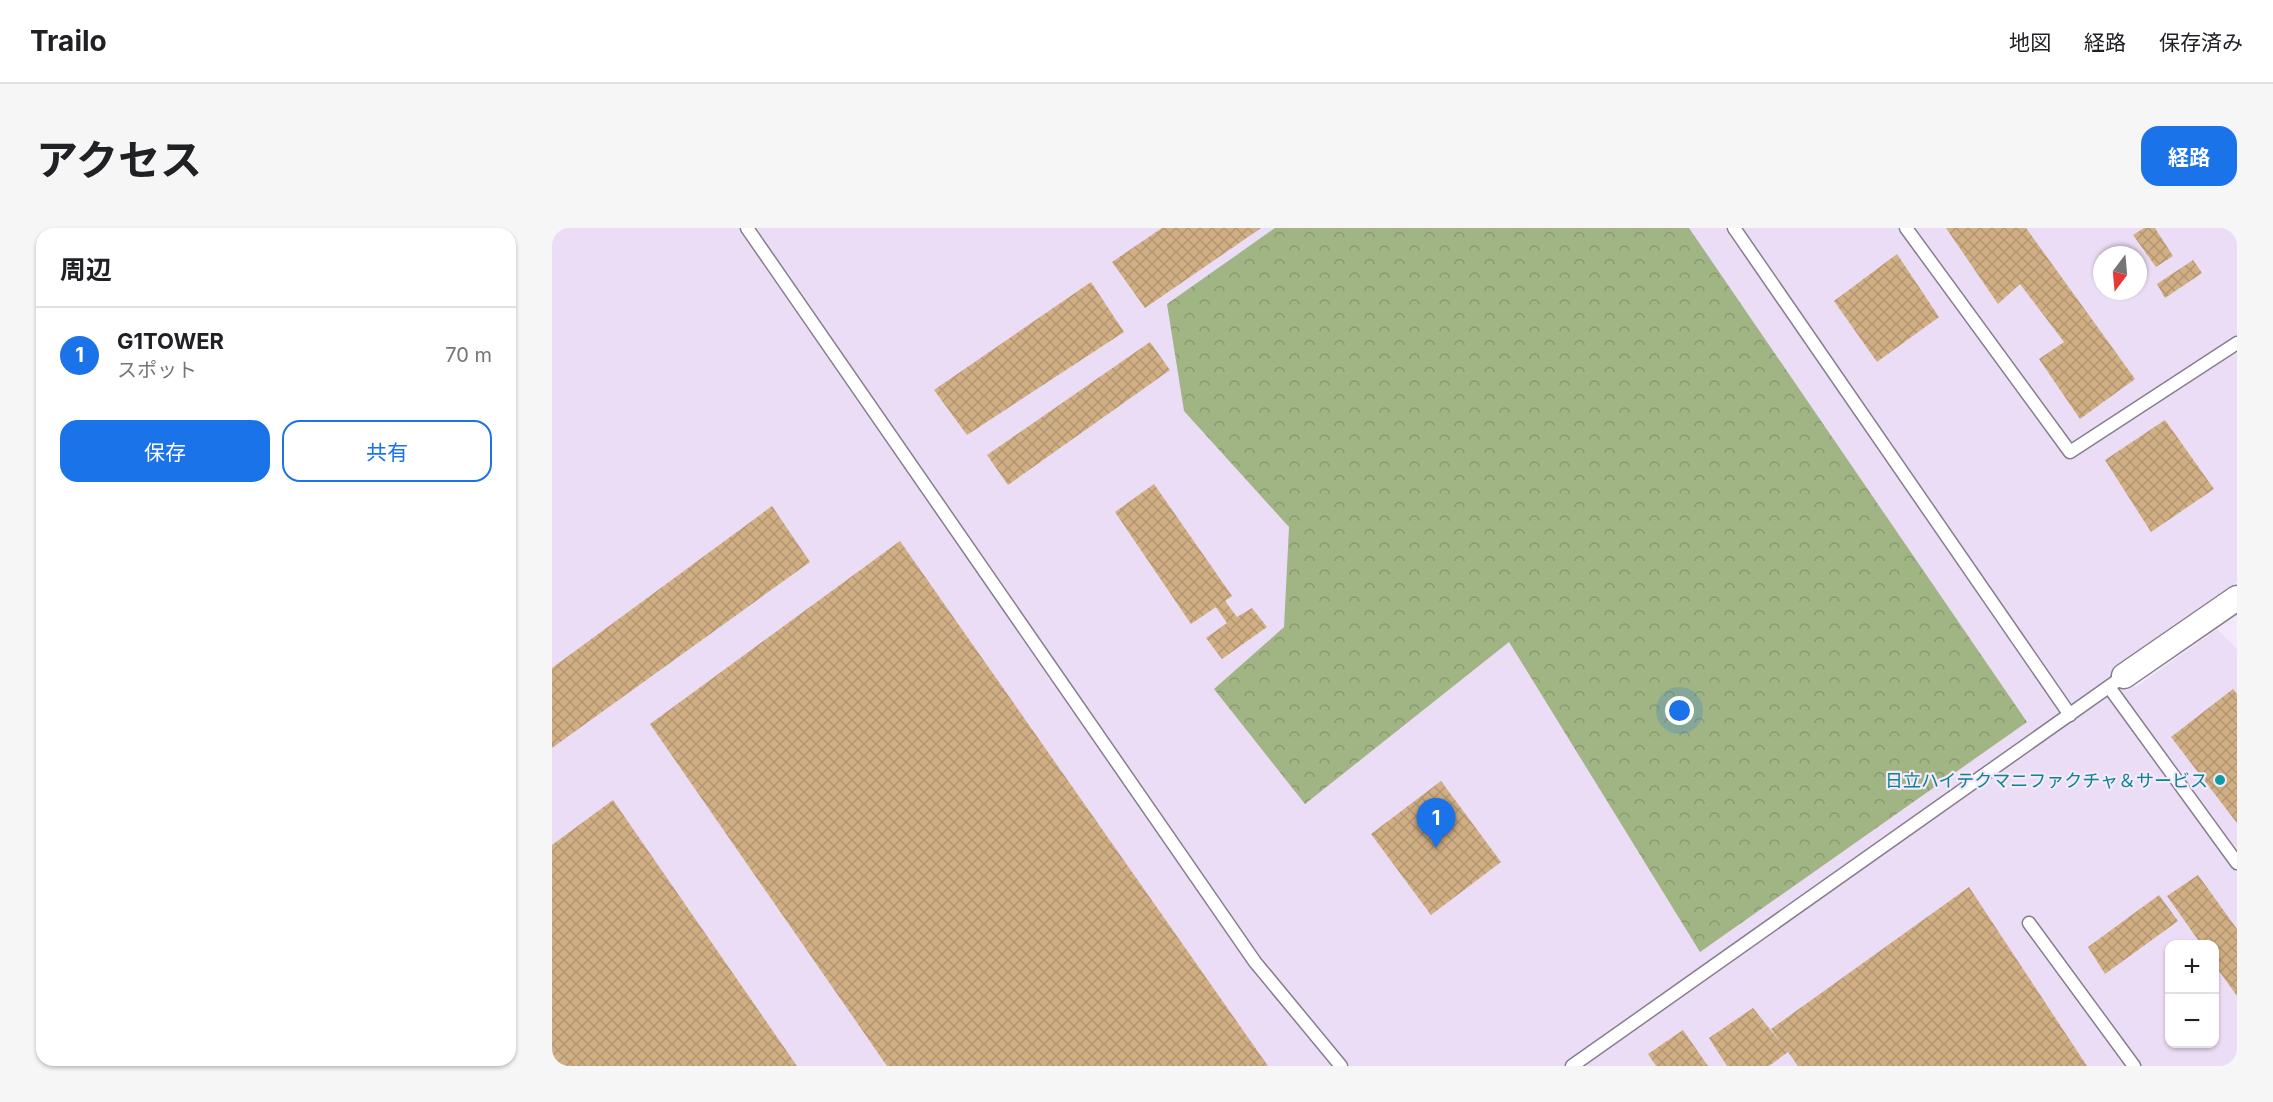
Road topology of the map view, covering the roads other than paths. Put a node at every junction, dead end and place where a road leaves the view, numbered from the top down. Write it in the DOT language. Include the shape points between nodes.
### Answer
graph roads {
  1 [pos="747,228"];
  2 [pos="1734,228"];
  3 [pos="1906,228"];
  4 [pos="2237,343"];
  5 [pos="2237,598"];
  6 [pos="2117,681"];
  7 [pos="2070,715"];
  8 [pos="2237,863"];
  9 [pos="2029,923"];
  10 [pos="1341,1066"];
  11 [pos="1572,1066"];
  12 [pos="2134,1066"];
  1 -- 10 [label="lane" via="1255,962"];
  2 -- 7 [label="lane"];
  3 -- 4 [label="lane" via="2070,452"];
  5 -- 6 [label="street"];
  6 -- 7 [label="lane"];
  6 -- 8 [label="lane"];
  7 -- 11 [label="lane"];
  9 -- 12 [label="lane"];
}
